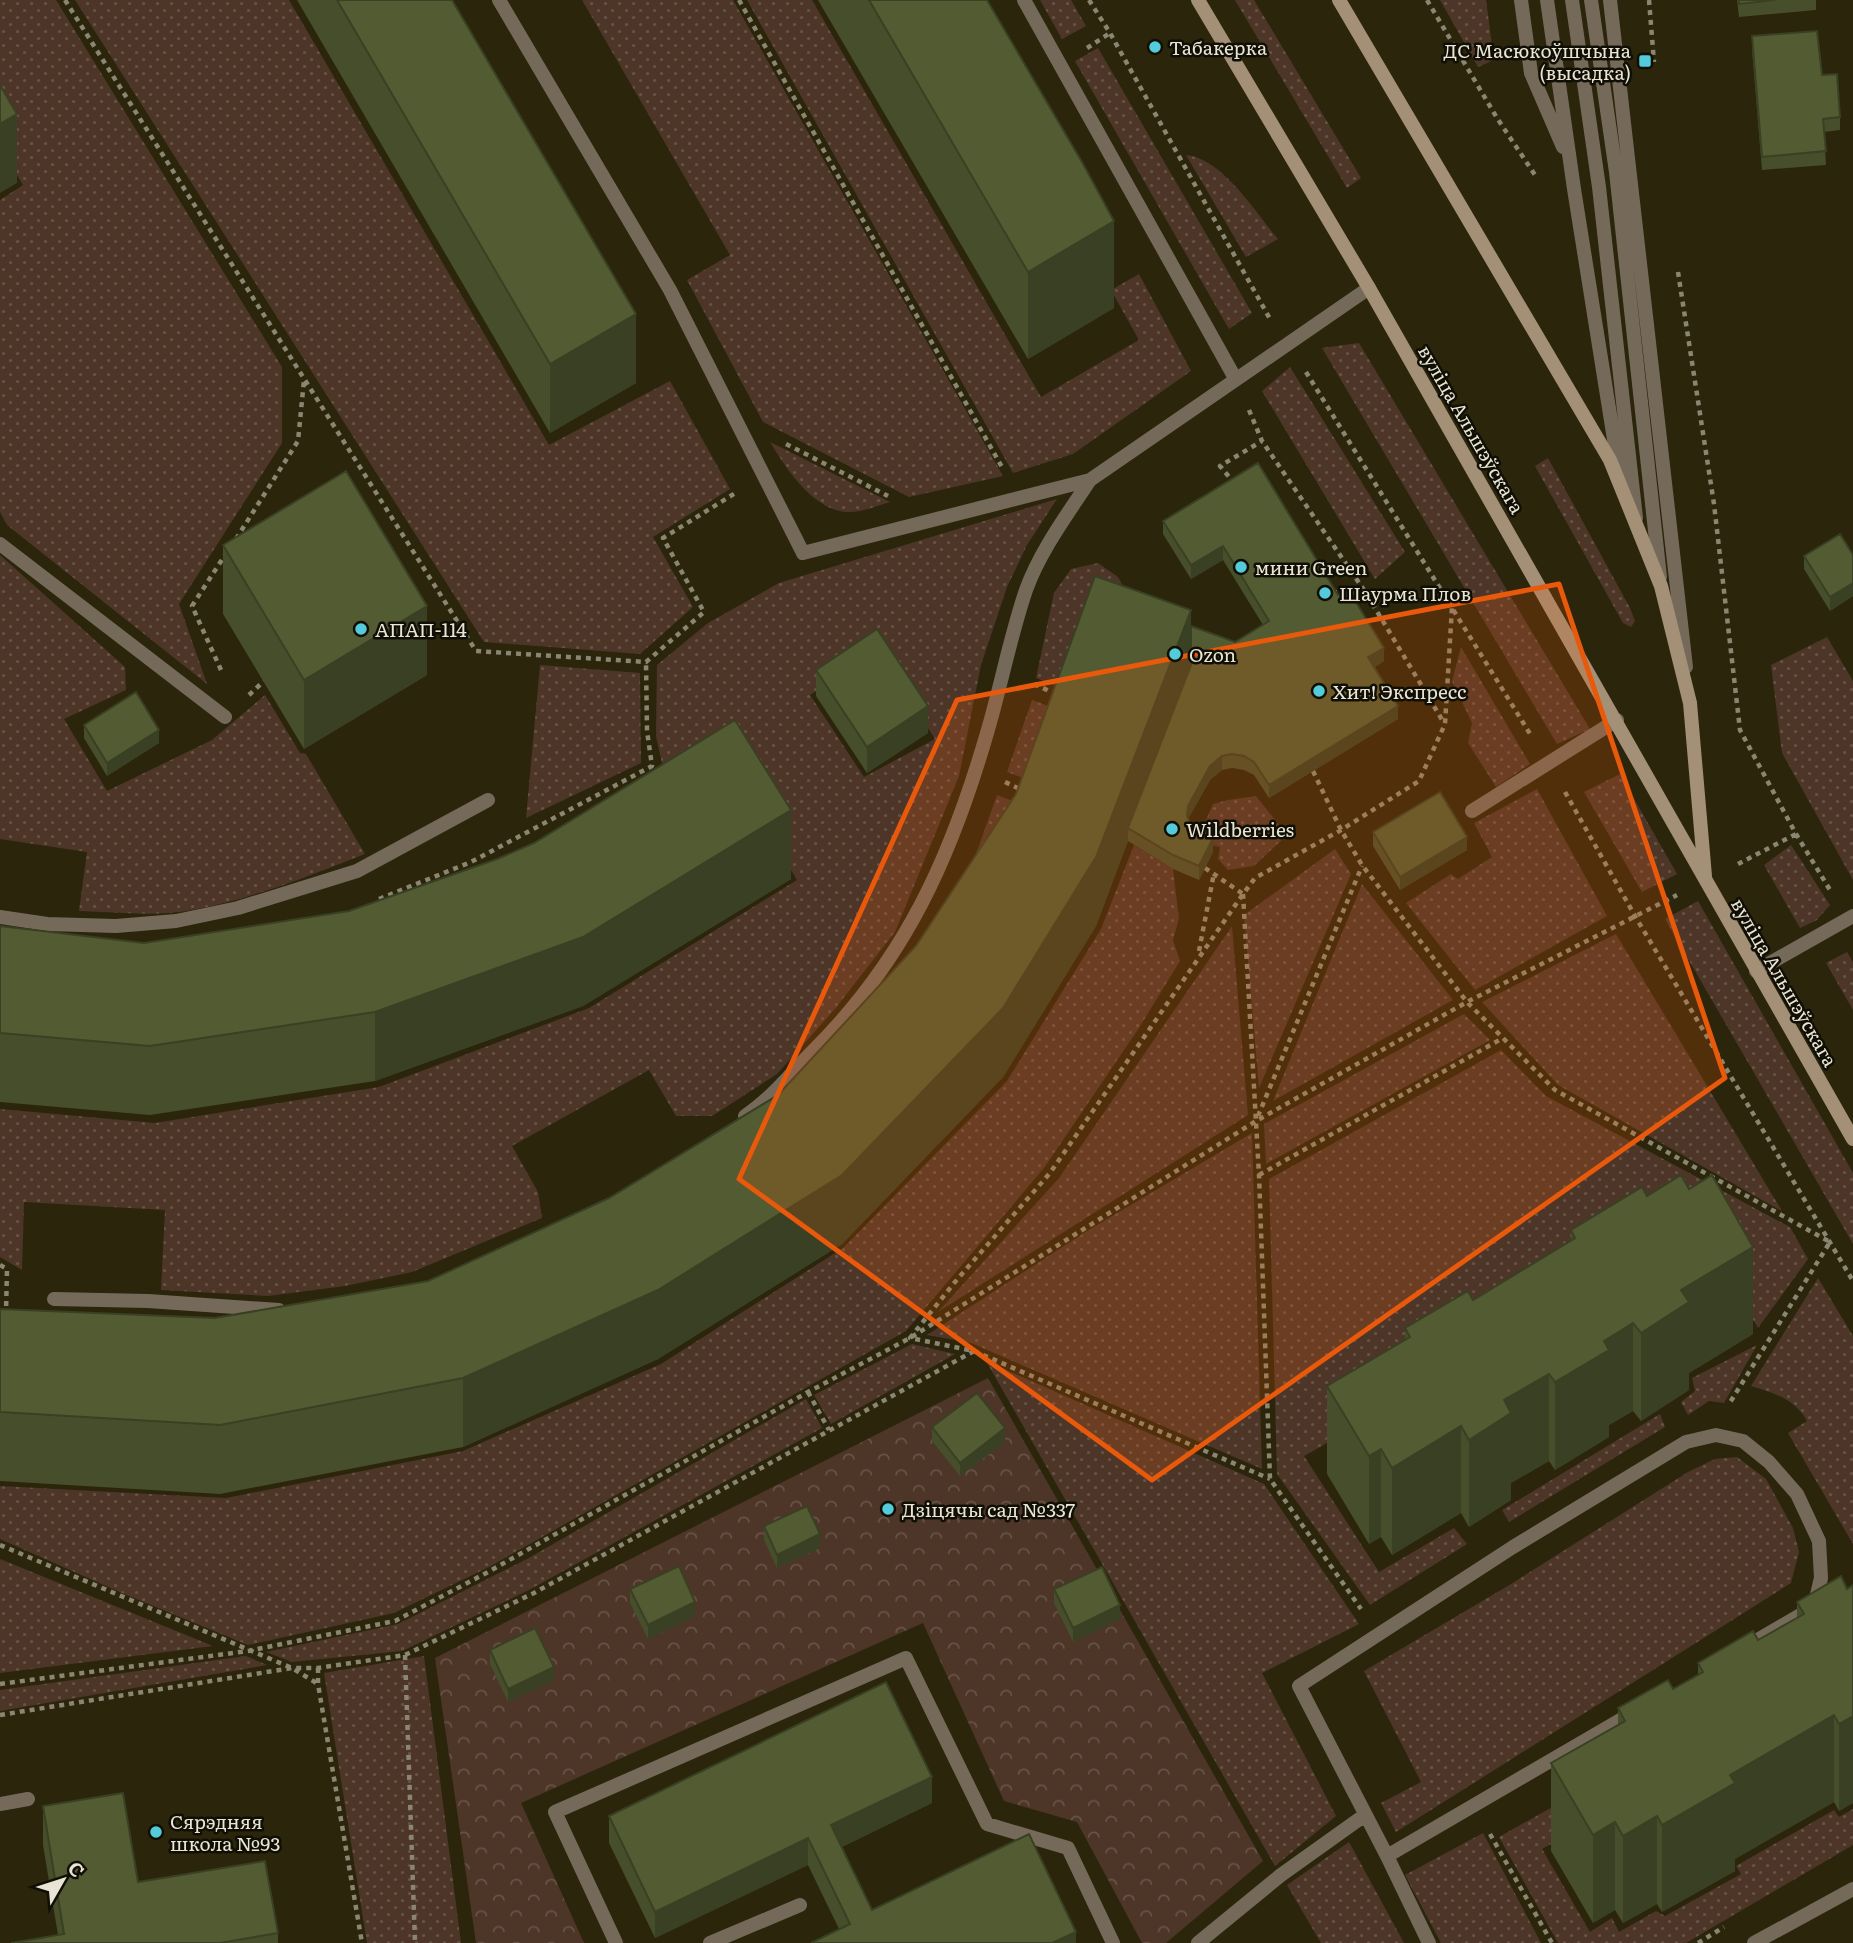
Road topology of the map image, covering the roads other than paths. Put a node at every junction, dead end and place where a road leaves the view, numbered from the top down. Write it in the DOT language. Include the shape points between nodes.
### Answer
graph roads {
  1 [pos="499,0"];
  2 [pos="1024,0"];
  3 [pos="1198,0"];
  4 [pos="1339,0"];
  5 [pos="1521,0"];
  6 [pos="1547,0"];
  7 [pos="1572,0"];
  8 [pos="1591,0"];
  9 [pos="1610,0"];
  10 [pos="1572,168"];
  11 [pos="1369,288"];
  12 [pos="1236,378"];
  13 [pos="1090,480"];
  14 [pos="1622,489"];
  15 [pos="1637,530"];
  16 [pos="0,544"];
  17 [pos="1661,586"];
  18 [pos="1690,703"];
  19 [pos="225,717"];
  20 [pos="1617,720"];
  21 [pos="488,800"];
  22 [pos="1472,811"];
  23 [pos="1706,881"];
  24 [pos="0,917"];
  25 [pos="1850,917"];
  26 [pos="1756,971"];
  27 [pos="733,1125"];
  28 [pos="1853,1139"];
  29 [pos="54,1299"];
  30 [pos="288,1309"];
  31 [pos="1731,1656"];
  32 [pos="1648,1704"];
  33 [pos="28,1799"];
  34 [pos="0,1804"];
  35 [pos="1365,1815"];
  36 [pos="1387,1856"];
  37 [pos="1853,1889"];
  38 [pos="800,1905"];
  39 [pos="616,1943"];
  40 [pos="710,1943"];
  41 [pos="1113,1943"];
  42 [pos="1198,1943"];
  43 [pos="1429,1943"];
  44 [pos="1754,1943"];
  1 -- 13 [label="lane" via="670,290 803,553"];
  2 -- 12 [label="lane"];
  3 -- 11 [label="main road, вуліца Альшэўскага"];
  4 -- 14 [label="main road, вуліца Альшэўскага" via="1610,460"];
  5 -- 10 [label="lane" via="1531,73"];
  6 -- 10 [label="lane"];
  7 -- 15 [label="lane" via="1599,187"];
  8 -- 17 [label="lane" via="1616,172"];
  9 -- 18 [label="lane"];
  10 -- 14 [label="lane"];
  11 -- 12 [label="lane"];
  11 -- 20 [label="main road, вуліца Альшэўскага"];
  12 -- 13 [label="lane"];
  13 -- 27 [label="lane" via="1047,547 1027,589 965,804 946,855 901,942 842,1023 763,1104"];
  14 -- 15 [label="main road, вуліца Альшэўскага"];
  15 -- 17 [label="main road, вуліца Альшэўскага"];
  16 -- 19 [label="lane"];
  17 -- 18 [label="main road, вуліца Альшэўскага"];
  18 -- 23 [label="main road, вуліца Альшэўскага"];
  20 -- 22 [label="lane"];
  20 -- 23 [label="main road, вуліца Альшэўскага"];
  21 -- 24 [label="lane" via="357,871 238,908 176,921 116,926 47,925"];
  23 -- 26 [label="main road, вуліца Альшэўскага"];
  25 -- 26 [label="lane"];
  26 -- 28 [label="main road, вуліца Альшэўскага"];
  29 -- 30 [label="lane"];
  31 -- 35 [label="lane" via="1814,1607 1821,1578 1819,1541 1797,1494 1769,1462 1743,1441 1716,1435 1686,1442 1299,1686"];
  32 -- 36 [label="lane"];
  33 -- 34 [label="lane"];
  35 -- 36 [label="lane"];
  35 -- 42 [label="lane"];
  36 -- 43 [label="lane"];
  37 -- 44 [label="lane"];
  38 -- 40 [label="lane"];
  39 -- 41 [label="lane" via="555,1812 906,1658 987,1824 1068,1848"];
}
